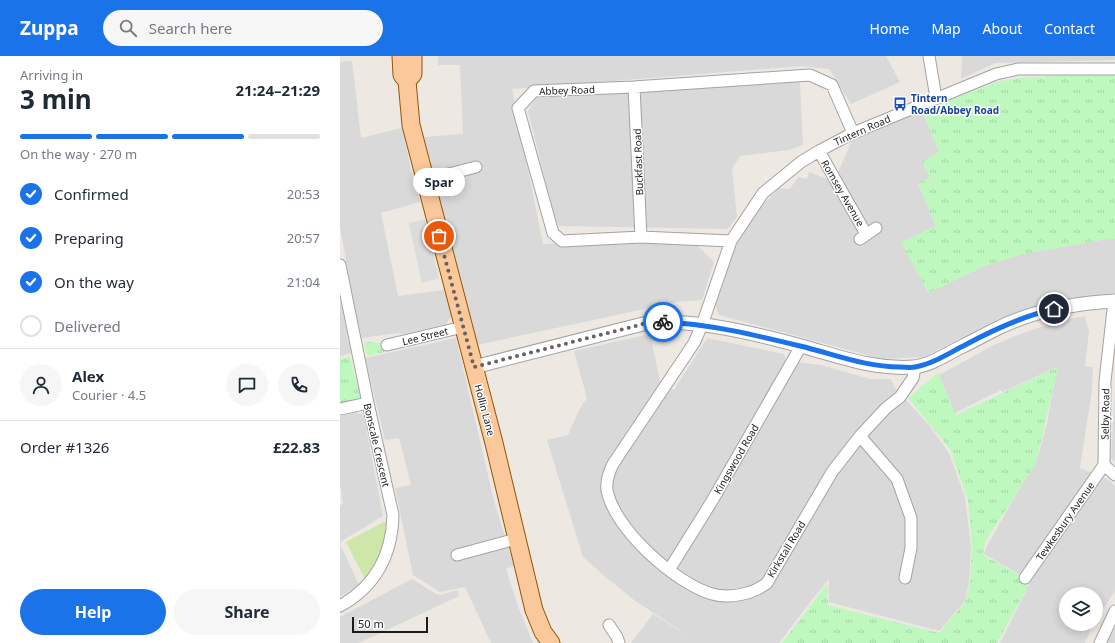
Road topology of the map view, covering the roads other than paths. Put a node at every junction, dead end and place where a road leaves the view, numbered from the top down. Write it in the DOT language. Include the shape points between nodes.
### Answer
graph roads {
  1 [pos="400,56"];
  2 [pos="413,56"];
  3 [pos="929,56"];
  4 [pos="1115,69"];
  5 [pos="407,81"];
  6 [pos="634,87"];
  7 [pos="936,98"];
  8 [pos="853,133"];
  9 [pos="819,151"];
  10 [pos="476,166"];
  11 [pos="425,180"];
  12 [pos="867,234"];
  13 [pos="641,237"];
  14 [pos="731,241"];
  15 [pos="340,265"];
  16 [pos="1115,301"];
  17 [pos="702,325"];
  18 [pos="463,327"];
  19 [pos="388,345"];
  20 [pos="800,346"];
  21 [pos="474,367"];
  22 [pos="915,367"];
  23 [pos="368,403"];
  24 [pos="340,409"];
  25 [pos="860,436"];
  26 [pos="1104,465"];
  27 [pos="1115,475"];
  28 [pos="516,539"];
  29 [pos="457,555"];
  30 [pos="669,570"];
  31 [pos="905,578"];
  32 [pos="1025,578"];
  33 [pos="340,606"];
  34 [pos="1115,611"];
  35 [pos="609,625"];
  36 [pos="551,643"];
  37 [pos="619,643"];
  38 [pos="1100,643"];
  1 -- 5 [label="main road, Hollin Lane" via="402,75"];
  2 -- 5 [label="main road, Hollin Lane" via="413,74"];
  3 -- 7 [label="street"];
  4 -- 7 [label="street, Tintern Road" via="1018,69 996,74"];
  5 -- 11 [label="main road, Hollin Lane" via="411,125"];
  6 -- 8 [label="street, Abbey Road" via="810,75 832,85"];
  6 -- 13 [label="street, Buckfast Road"];
  6 -- 13 [label="street, Abbey Road" via="534,91 518,108 553,233 562,241"];
  7 -- 8 [label="street, Tintern Road"];
  8 -- 9 [label="street, Tintern Road"];
  9 -- 12 [label="street, Romsey Avenue"];
  9 -- 14 [label="street, Tintern Road" via="762,193"];
  10 -- 11 [label="street"];
  11 -- 18 [label="main road, Hollin Lane"];
  13 -- 14 [label="street, Abbey Road"];
  14 -- 17 [label="street, Tintern Road"];
  15 -- 23 [label="street, Bonscale Crescent"];
  16 -- 22 [label="street" via="1078,304 1043,312 1000,327 938,360"];
  16 -- 26 [label="street, Selby Road" via="1105,381"];
  17 -- 20 [label="street"];
  17 -- 21 [label="street" via="647,323"];
  17 -- 30 [label="street, Kirkstall Road" via="689,351 613,464 607,480 610,502 625,527 645,550"];
  18 -- 19 [label="street, Lee Street"];
  18 -- 21 [label="main road, Hollin Lane"];
  20 -- 22 [label="street" via="867,365"];
  20 -- 30 [label="street, Kingswood Road" via="712,502"];
  21 -- 28 [label="main road, Hollin Lane"];
  22 -- 25 [label="street, Kirkstall Road" via="913,378 900,397"];
  23 -- 24 [label="street"];
  23 -- 33 [label="street, Bonscale Crescent" via="393,515 392,532 388,550 374,576 357,595"];
  25 -- 30 [label="street, Kirkstall Road" via="832,472 767,583 760,588 739,595 713,594"];
  25 -- 31 [label="street" via="896,480 911,518 911,548"];
  26 -- 27 [label="street"];
  26 -- 32 [label="street, Tewkesbury Avenue"];
  28 -- 29 [label="street"];
  28 -- 36 [label="main road, Hollin Lane" via="534,610 543,632"];
  34 -- 38 [label="street"];
  35 -- 37 [label="street"];
}
